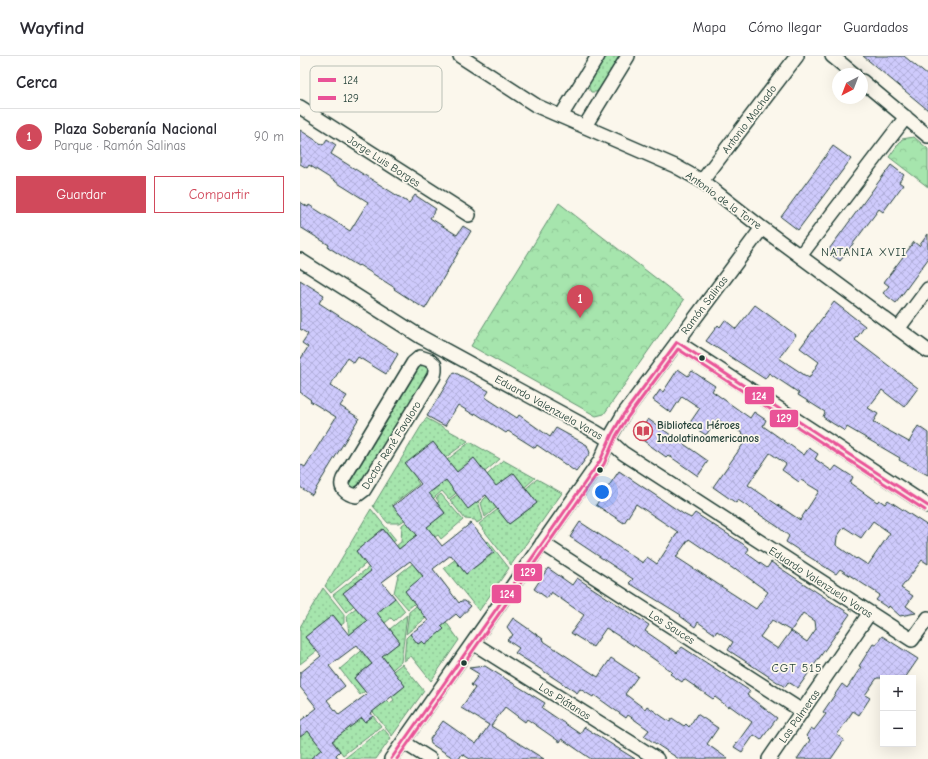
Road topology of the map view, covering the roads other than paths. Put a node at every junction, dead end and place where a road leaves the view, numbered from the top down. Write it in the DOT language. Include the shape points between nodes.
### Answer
graph roads {
  1 [pos="460,56"];
  2 [pos="598,56"];
  3 [pos="628,56"];
  4 [pos="797,56"];
  5 [pos="832,56"];
  6 [pos="847,68"];
  7 [pos="868,86"];
  8 [pos="300,108"];
  9 [pos="561,116"];
  10 [pos="906,117"];
  11 [pos="585,126"];
  12 [pos="928,136"];
  13 [pos="702,181"];
  14 [pos="469,215"];
  15 [pos="762,228"];
  16 [pos="800,256"];
  17 [pos="300,260"];
  18 [pos="928,289"];
  19 [pos="898,329"];
  20 [pos="677,342"];
  21 [pos="438,346"];
  22 [pos="928,351"];
  23 [pos="429,360"];
  24 [pos="609,440"];
  25 [pos="928,506"];
  26 [pos="542,543"];
  27 [pos="870,614"];
  28 [pos="928,618"];
  29 [pos="473,642"];
  30 [pos="802,711"];
  31 [pos="403,742"];
  32 [pos="392,759"];
  33 [pos="430,759"];
  34 [pos="657,759"];
  35 [pos="769,759"];
  1 -- 9 [label="street, Antonio de la Torre" via="537,106"];
  2 -- 9 [label="street"];
  3 -- 11 [label="street"];
  4 -- 13 [label="street, Antonio Machado"];
  5 -- 6 [label="street"];
  7 -- 10 [label="street"];
  8 -- 14 [label="street, Jorge Luis Borges"];
  9 -- 11 [label="street, Antonio de la Torre"];
  10 -- 12 [label="street"];
  10 -- 16 [label="street"];
  11 -- 13 [label="street, Antonio de la Torre" via="675,166"];
  13 -- 15 [label="street, Antonio de la Torre"];
  15 -- 16 [label="street, Antonio de la Torre"];
  15 -- 20 [label="street, Ramón Salinas"];
  16 -- 19 [label="street, Antonio de la Torre"];
  17 -- 21 [label="street, Eduardo Valenzuela Varas"];
  18 -- 19 [label="street"];
  19 -- 22 [label="street, Antonio de la Torre"];
  20 -- 24 [label="street, Ramón Salinas" via="623,415"];
  20 -- 25 [label="street"];
  21 -- 23 [label="street"];
  21 -- 24 [label="street, Eduardo Valenzuela Varas"];
  23 -- 23 [label="street, Doctor René Favaloro" via="420,357 409,370 341,483 341,487 348,493 356,496 364,490 426,390 436,371 435,365"];
  24 -- 26 [label="street, Ramón Salinas" via="600,461"];
  24 -- 27 [label="street, Eduardo Valenzuela Varas" via="623,453"];
  26 -- 29 [label="street, Ramón Salinas"];
  26 -- 30 [label="street, Los Sauces"];
  27 -- 28 [label="street, Eduardo Valenzuela Varas" via="912,640"];
  27 -- 30 [label="street, Las Palmeras"];
  29 -- 31 [label="street, Ramón Salinas"];
  29 -- 34 [label="street, Los Plátanos"];
  30 -- 35 [label="street, Las Palmeras"];
  31 -- 32 [label="street, Ramón Salinas"];
  31 -- 33 [label="street"];
}
